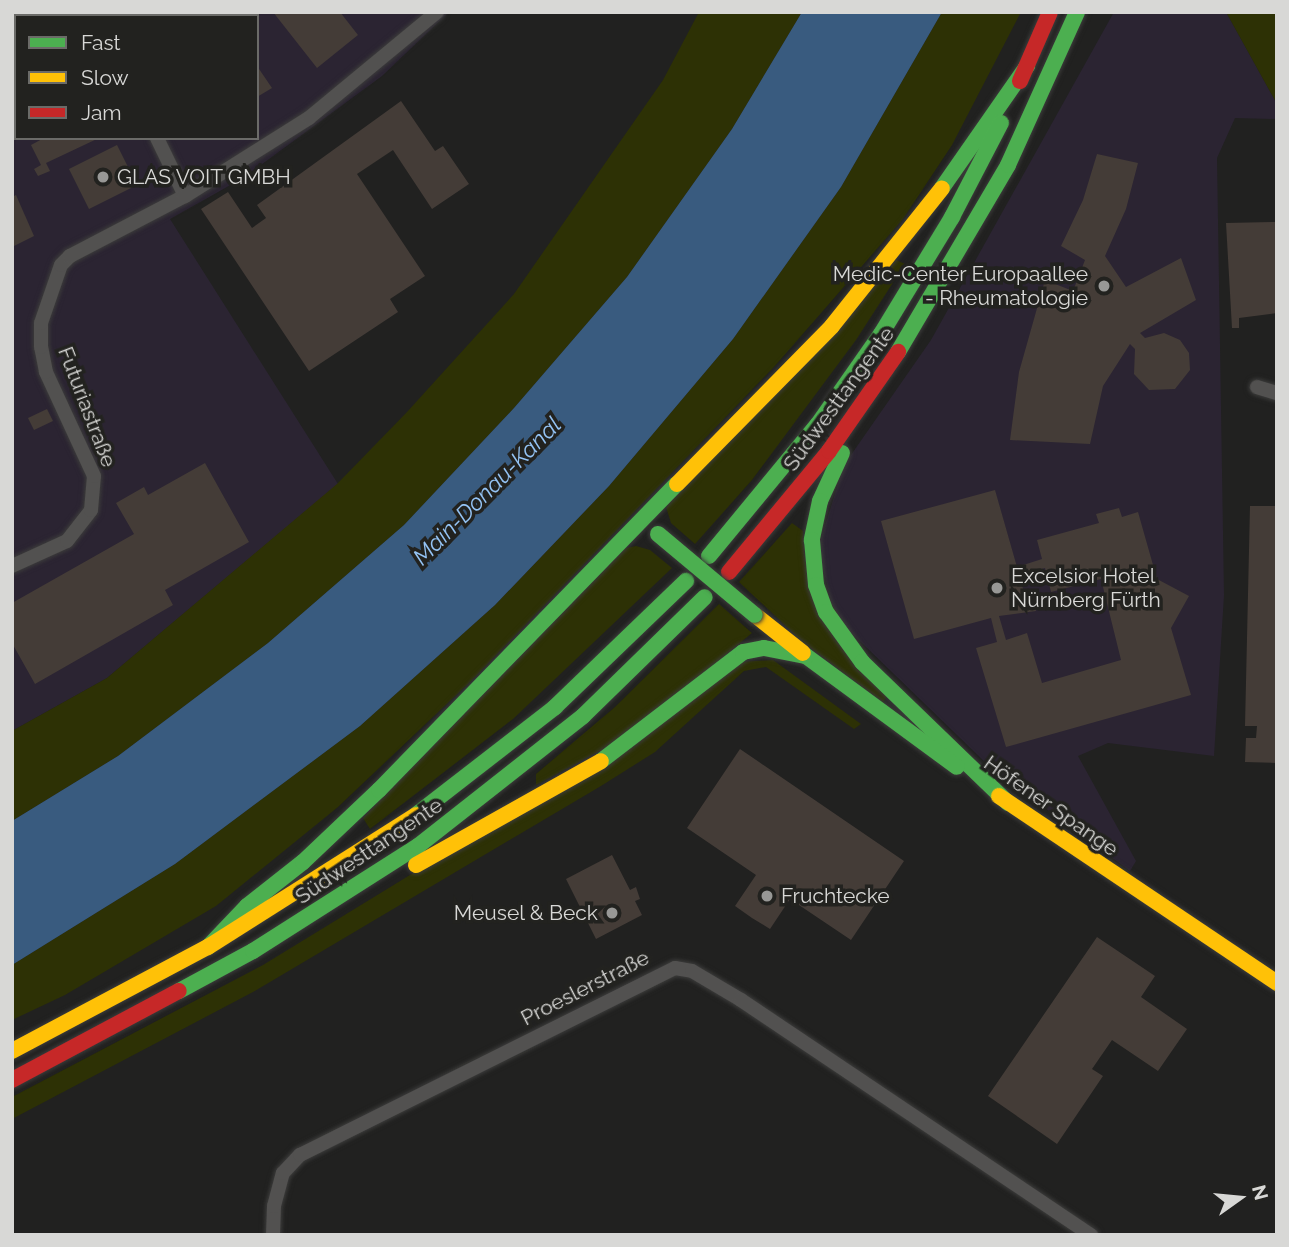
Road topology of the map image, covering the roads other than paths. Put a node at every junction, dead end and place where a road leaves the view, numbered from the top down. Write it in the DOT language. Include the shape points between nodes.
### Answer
graph roads {
  1 [pos="437,12"];
  2 [pos="1050,12"];
  3 [pos="1077,12"];
  4 [pos="1027,66"];
  5 [pos="158,140"];
  6 [pos="185,196"];
  7 [pos="1257,387"];
  8 [pos="1277,393"];
  9 [pos="853,418"];
  10 [pos="642,520"];
  11 [pos="709,556"];
  12 [pos="12,566"];
  13 [pos="729,572"];
  14 [pos="686,581"];
  15 [pos="705,597"];
  16 [pos="806,656"];
  17 [pos="1008,803"];
  18 [pos="343,896"];
  19 [pos="208,947"];
  20 [pos="1277,983"];
  21 [pos="12,1052"];
  22 [pos="12,1080"];
  23 [pos="273,1235"];
  24 [pos="1091,1235"];
  1 -- 6 [label="street" via="309,118"];
  2 -- 4 [label="main road, Südwesttangente"];
  3 -- 9 [label="main road, Südwesttangente" via="984,211 922,318"];
  4 -- 10 [label="main road" via="867,287"];
  4 -- 11 [label="main road, Südwesttangente" via="952,217 881,334 818,424"];
  5 -- 6 [label="street"];
  6 -- 12 [label="street, Futuriastraße" via="61,265 41,323 41,347 46,372 94,476 91,510 68,541"];
  7 -- 8 [label="street"];
  9 -- 13 [label="main road, Südwesttangente"];
  9 -- 17 [label="main road" via="814,523 812,559 820,598 857,657"];
  10 -- 16 [label="main road, Höfener Spange, bridge"];
  10 -- 19 [label="main road" via="335,833 247,906"];
  14 -- 19 [label="main road, Südwesttangente" via="577,687 483,765 346,863"];
  15 -- 18 [label="main road, Südwesttangente" via="551,743 447,825"];
  16 -- 17 [label="main road, Höfener Spange"];
  16 -- 18 [label="main road" via="764,648 743,652 638,736 574,779 406,870"];
  17 -- 20 [label="main road, Höfener Spange"];
  18 -- 22 [label="main road, Südwesttangente" via="169,999"];
  19 -- 21 [label="main road, Südwesttangente"];
  23 -- 24 [label="street, Proeslerstraße" via="283,1173 300,1155 675,968 692,971 741,1000"];
}
